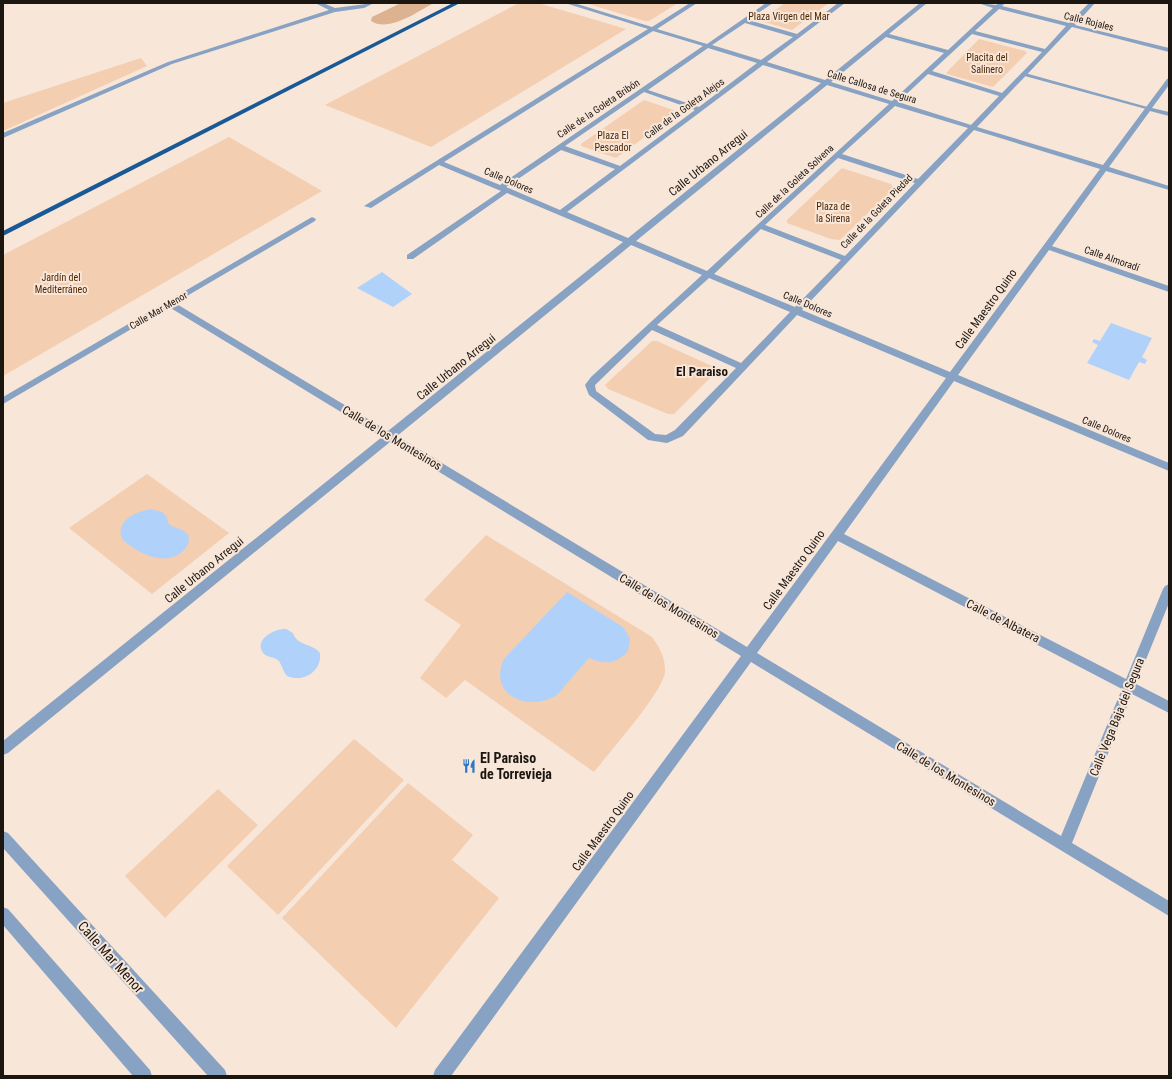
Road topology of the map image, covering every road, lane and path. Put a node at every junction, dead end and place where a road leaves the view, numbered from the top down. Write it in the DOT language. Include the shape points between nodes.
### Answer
graph roads {
  1 [pos="318,3"];
  2 [pos="371,3"];
  3 [pos="457,3"];
  4 [pos="568,3"];
  5 [pos="694,3"];
  6 [pos="770,3"];
  7 [pos="842,3"];
  8 [pos="924,3"];
  9 [pos="981,3"];
  10 [pos="1092,3"];
  11 [pos="1000,5"];
  12 [pos="334,6"];
  13 [pos="744,21"];
  14 [pos="1070,25"];
  15 [pos="653,29"];
  16 [pos="971,32"];
  17 [pos="885,35"];
  18 [pos="797,36"];
  19 [pos="708,46"];
  20 [pos="1169,50"];
  21 [pos="1046,51"];
  22 [pos="949,52"];
  23 [pos="762,62"];
  24 [pos="927,72"];
  25 [pos="1024,74"];
  26 [pos="1169,80"];
  27 [pos="826,82"];
  28 [pos="643,90"];
  29 [pos="1003,95"];
  30 [pos="894,103"];
  31 [pos="1148,108"];
  32 [pos="700,109"];
  33 [pos="1169,114"];
  34 [pos="972,127"];
  35 [pos="3,136"];
  36 [pos="560,146"];
  37 [pos="837,155"];
  38 [pos="439,162"];
  39 [pos="619,168"];
  40 [pos="1105,168"];
  41 [pos="919,182"];
  42 [pos="1169,188"];
  43 [pos="503,189"];
  44 [pos="368,206"];
  45 [pos="561,213"];
  46 [pos="312,219"];
  47 [pos="760,226"];
  48 [pos="3,234"];
  49 [pos="629,242"];
  50 [pos="1047,247"];
  51 [pos="410,257"];
  52 [pos="846,259"];
  53 [pos="707,274"];
  54 [pos="1169,289"];
  55 [pos="169,303"];
  56 [pos="796,311"];
  57 [pos="651,326"];
  58 [pos="742,367"];
  59 [pos="953,377"];
  60 [pos="3,401"];
  61 [pos="389,436"];
  62 [pos="663,439"];
  63 [pos="1169,467"];
  64 [pos="836,535"];
  65 [pos="1169,588"];
  66 [pos="748,654"];
  67 [pos="1129,686"];
  68 [pos="1169,707"];
  69 [pos="3,749"];
  70 [pos="3,838"];
  71 [pos="1064,846"];
  72 [pos="1169,909"];
  73 [pos="3,914"];
  74 [pos="144,1076"];
  75 [pos="219,1076"];
  76 [pos="441,1076"];
  1 -- 12 [label="street"];
  2 -- 12 [label="street" via="364,6"];
  3 -- 48 [label="highway"];
  4 -- 15 [label="street, Calle Callosa de Segura"];
  5 -- 15 [label="street"];
  6 -- 13 [label="street, Calle de la Goleta Bribón"];
  7 -- 18 [label="street, Calle de la Goleta Alejos"];
  8 -- 17 [label="street, Calle Urbano Arregui"];
  9 -- 11 [label="street, Calle Rojales"];
  10 -- 14 [label="street, Calle de la Goleta Piedad"];
  11 -- 14 [label="street, Calle Rojales"];
  11 -- 16 [label="street, Calle de la Goleta Solvena"];
  12 -- 35 [label="street" via="282,28 170,63"];
  13 -- 18 [label="street"];
  13 -- 19 [label="street, Calle de la Goleta Bribón"];
  14 -- 20 [label="street, Calle Rojales"];
  14 -- 21 [label="street, Calle de la Goleta Piedad"];
  15 -- 19 [label="street, Calle Callosa de Segura"];
  15 -- 38 [label="street"];
  16 -- 21 [label="street"];
  16 -- 22 [label="street, Calle de la Goleta Solvena"];
  17 -- 22 [label="street"];
  17 -- 27 [label="street, Calle Urbano Arregui"];
  18 -- 23 [label="street, Calle de la Goleta Alejos"];
  19 -- 23 [label="street, Calle Callosa de Segura"];
  19 -- 28 [label="street, Calle de la Goleta Bribón"];
  21 -- 25 [label="street, Calle de la Goleta Piedad"];
  22 -- 24 [label="street, Calle de la Goleta Solvena"];
  23 -- 27 [label="street, Calle Callosa de Segura"];
  23 -- 32 [label="street, Calle de la Goleta Alejos"];
  24 -- 29 [label="street"];
  24 -- 30 [label="street, Calle de la Goleta Solvena"];
  25 -- 29 [label="street, Calle de la Goleta Piedad"];
  25 -- 31 [label="street"];
  26 -- 31 [label="street, Calle Maestro Quino"];
  27 -- 30 [label="street, Calle Callosa de Segura"];
  27 -- 49 [label="street, Calle Urbano Arregui"];
  28 -- 32 [label="street"];
  28 -- 36 [label="street, Calle de la Goleta Bribón"];
  29 -- 34 [label="street, Calle de la Goleta Piedad"];
  30 -- 34 [label="street, Calle Callosa de Segura"];
  30 -- 37 [label="street, Calle de la Goleta Solvena"];
  31 -- 33 [label="street"];
  31 -- 40 [label="street, Calle Maestro Quino"];
  32 -- 39 [label="street, Calle de la Goleta Alejos"];
  34 -- 40 [label="street, Calle Callosa de Segura"];
  34 -- 41 [label="street, Calle de la Goleta Piedad"];
  36 -- 39 [label="street"];
  36 -- 43 [label="street, Calle de la Goleta Bribón"];
  37 -- 41 [label="street"];
  37 -- 47 [label="street, Calle de la Goleta Solvena"];
  38 -- 43 [label="street, Calle Dolores"];
  38 -- 44 [label="street"];
  39 -- 45 [label="street, Calle de la Goleta Alejos"];
  40 -- 42 [label="street, Calle Callosa de Segura"];
  40 -- 50 [label="street, Calle Maestro Quino"];
  41 -- 52 [label="street, Calle de la Goleta Piedad"];
  43 -- 45 [label="street, Calle Dolores"];
  43 -- 51 [label="street, Calle de la Goleta Bribón"];
  45 -- 49 [label="street, Calle Dolores"];
  46 -- 55 [label="street, Calle Mar Menor"];
  47 -- 52 [label="street"];
  47 -- 53 [label="street, Calle de la Goleta Solvena"];
  49 -- 53 [label="street, Calle Dolores"];
  49 -- 61 [label="street, Calle Urbano Arregui"];
  50 -- 54 [label="street, Calle Almoradí"];
  50 -- 59 [label="street, Calle Maestro Quino"];
  52 -- 56 [label="street, Calle de la Goleta Piedad"];
  53 -- 56 [label="street, Calle Dolores"];
  53 -- 57 [label="street, Calle de la Goleta Solvena"];
  55 -- 60 [label="street, Calle Mar Menor"];
  55 -- 61 [label="street, Calle de los Montesinos"];
  56 -- 58 [label="street, Calle de la Goleta Piedad"];
  56 -- 59 [label="street, Calle Dolores"];
  57 -- 58 [label="street"];
  57 -- 62 [label="street, Calle de la Goleta Solvena" via="594,379 590,390 646,434"];
  58 -- 62 [label="street, Calle de la Goleta Piedad" via="679,433"];
  59 -- 63 [label="street, Calle Dolores"];
  59 -- 64 [label="street, Calle Maestro Quino"];
  61 -- 66 [label="street, Calle de los Montesinos"];
  61 -- 69 [label="street, Calle Urbano Arregui"];
  64 -- 66 [label="street, Calle Maestro Quino"];
  64 -- 67 [label="street, Calle de Albatera"];
  65 -- 67 [label="street, Calle Vega Baja del Segura"];
  66 -- 71 [label="street, Calle de los Montesinos"];
  66 -- 76 [label="street, Calle Maestro Quino"];
  67 -- 68 [label="street, Calle de Albatera"];
  67 -- 71 [label="street, Calle Vega Baja del Segura"];
  70 -- 75 [label="street, Calle Mar Menor"];
  71 -- 72 [label="street, Calle de los Montesinos"];
  73 -- 74 [label="street"];
}
